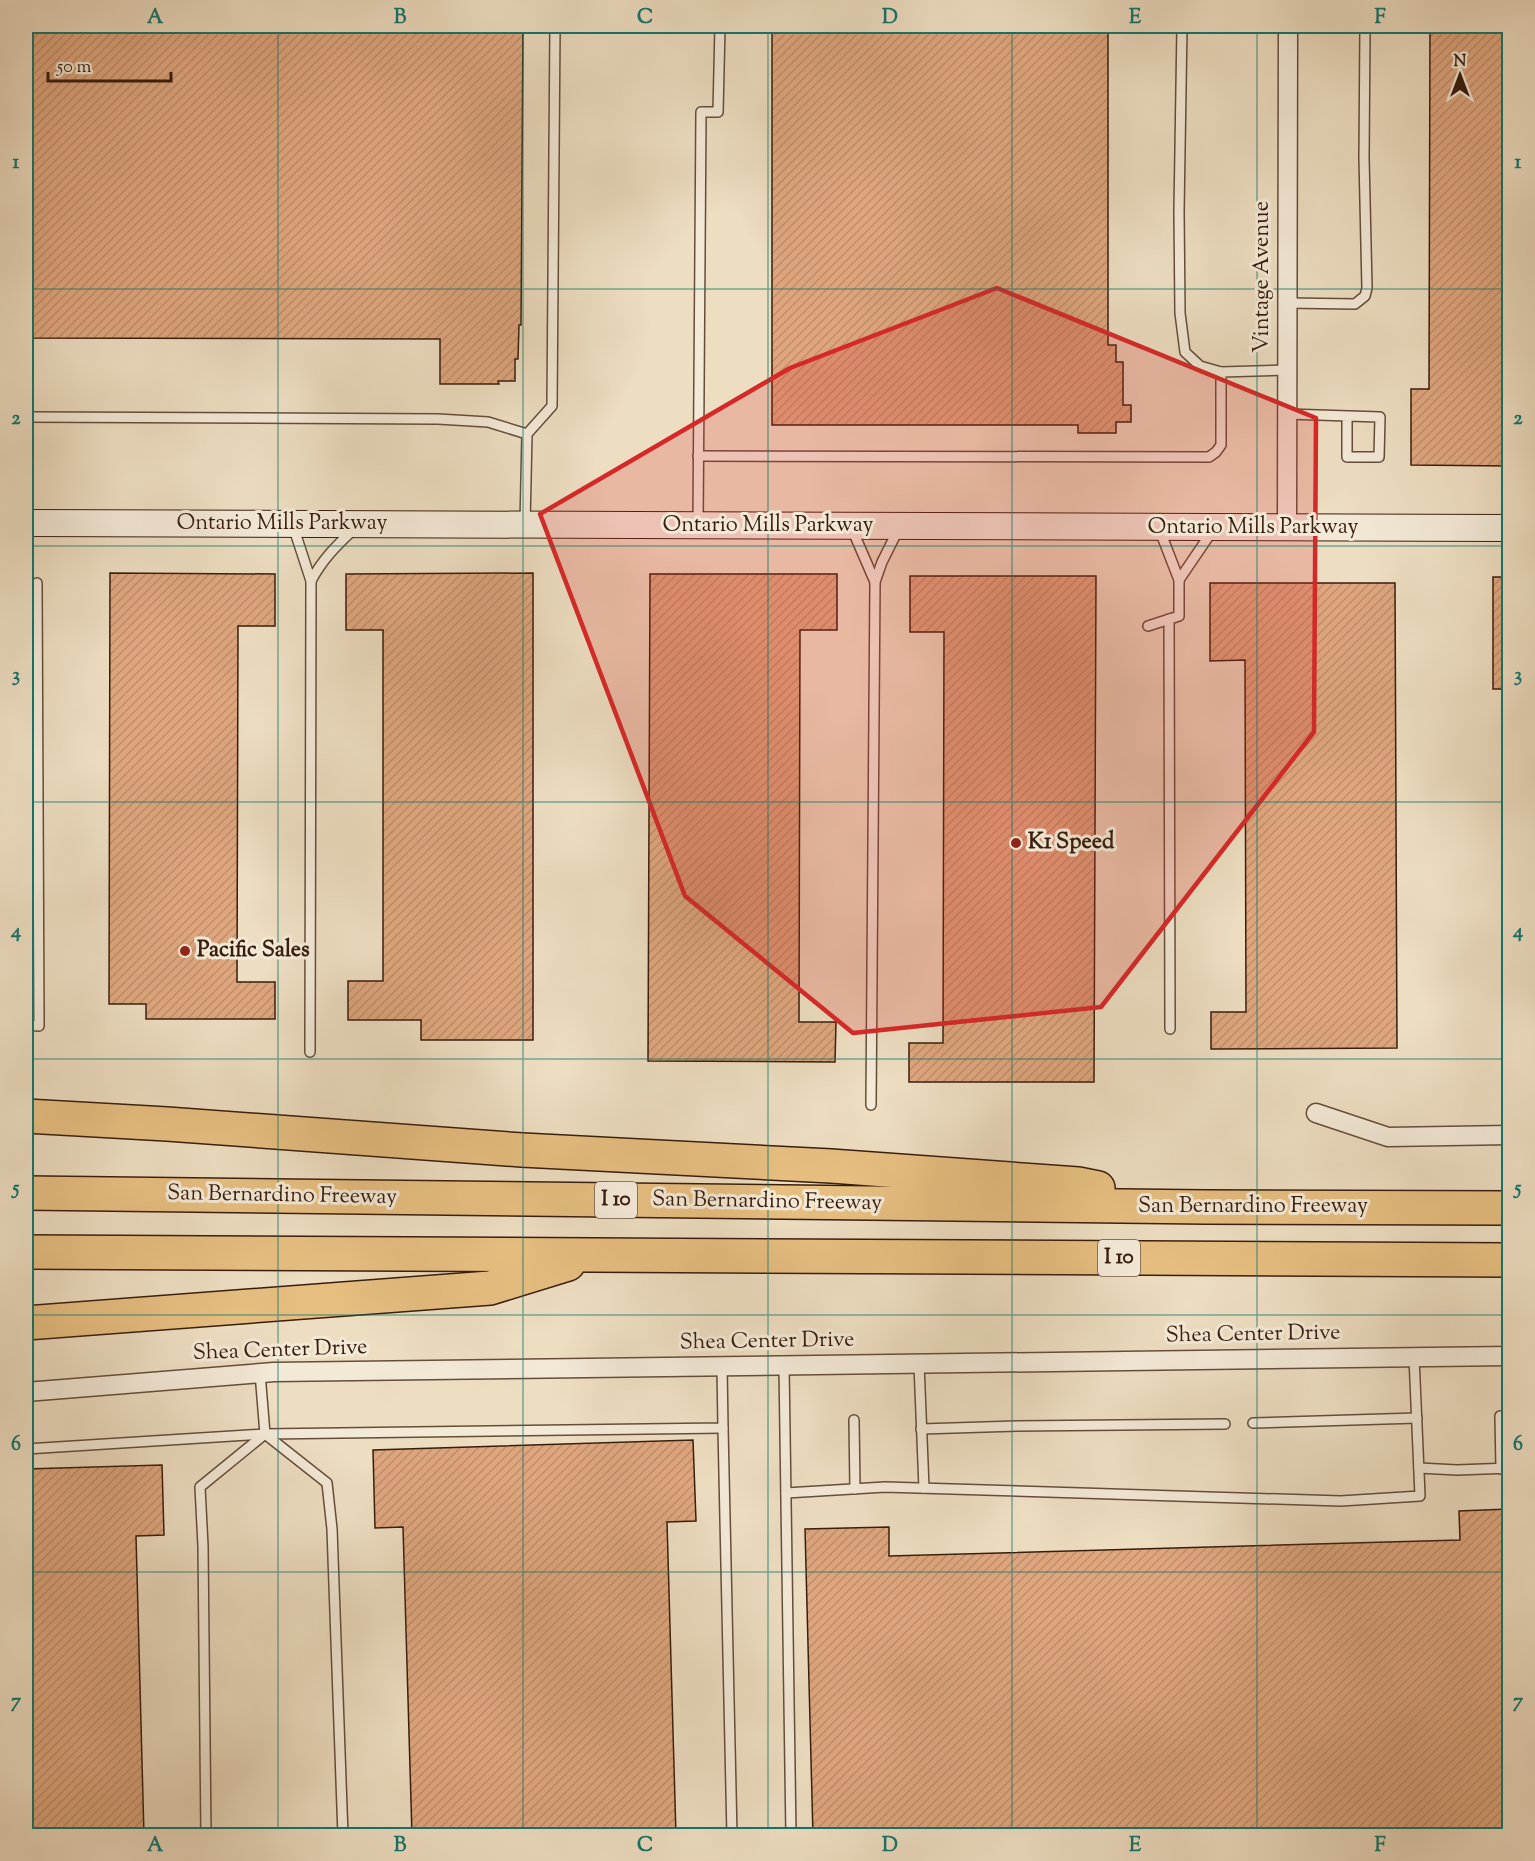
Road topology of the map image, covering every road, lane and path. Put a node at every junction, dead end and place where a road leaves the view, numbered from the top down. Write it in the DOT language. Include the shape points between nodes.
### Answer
graph roads {
  1 [pos="555,26"];
  2 [pos="720,26"];
  3 [pos="1182,26"];
  4 [pos="1288,26"];
  5 [pos="1365,26"];
  6 [pos="1287,303"];
  7 [pos="1287,370"];
  8 [pos="1221,372"];
  9 [pos="1287,414"];
  10 [pos="1347,416"];
  11 [pos="26,417"];
  12 [pos="527,434"];
  13 [pos="698,456"];
  14 [pos="26,524"];
  15 [pos="292,525"];
  16 [pos="358,525"];
  17 [pos="525,525"];
  18 [pos="698,526"];
  19 [pos="852,527"];
  20 [pos="899,527"];
  21 [pos="1159,527"];
  22 [pos="1215,528"];
  23 [pos="1287,528"];
  24 [pos="1509,528"];
  25 [pos="1179,580"];
  26 [pos="311,581"];
  27 [pos="875,582"];
  28 [pos="37,583"];
  29 [pos="1168,619"];
  30 [pos="1148,626"];
  31 [pos="27,1025"];
  32 [pos="1170,1029"];
  33 [pos="310,1052"];
  34 [pos="871,1104"];
  35 [pos="26,1106"];
  36 [pos="1316,1113"];
  37 [pos="26,1116"];
  38 [pos="167,1124"];
  39 [pos="1509,1135"];
  40 [pos="26,1193"];
  41 [pos="1206,1207"];
  42 [pos="1509,1208"];
  43 [pos="26,1252"];
  44 [pos="596,1255"];
  45 [pos="1509,1260"];
  46 [pos="26,1323"];
  47 [pos="1509,1356"];
  48 [pos="1414,1357"];
  49 [pos="920,1364"];
  50 [pos="784,1366"];
  51 [pos="722,1367"];
  52 [pos="260,1373"];
  53 [pos="26,1392"];
  54 [pos="1500,1416"];
  55 [pos="1417,1418"];
  56 [pos="854,1420"];
  57 [pos="1253,1423"];
  58 [pos="1225,1424"];
  59 [pos="723,1428"];
  60 [pos="921,1429"];
  61 [pos="265,1434"];
  62 [pos="26,1449"];
  63 [pos="1419,1468"];
  64 [pos="1505,1469"];
  65 [pos="924,1488"];
  66 [pos="855,1489"];
  67 [pos="786,1492"];
  68 [pos="206,1836"];
  69 [pos="344,1836"];
  70 [pos="732,1836"];
  71 [pos="791,1836"];
  1 -- 12 [label="lane" via="552,405"];
  2 -- 13 [label="lane" via="718,112 701,112"];
  3 -- 8 [label="lane" via="1180,313 1185,352 1200,366"];
  4 -- 6 [label="street, Vintage Avenue"];
  5 -- 6 [label="lane" via="1365,296 1355,304"];
  6 -- 7 [label="street, Vintage Avenue"];
  7 -- 8 [label="lane"];
  7 -- 9 [label="street, Vintage Avenue"];
  8 -- 13 [label="lane" via="1221,445 1209,457"];
  9 -- 10 [label="lane"];
  9 -- 23 [label="street, Vintage Avenue"];
  10 -- 10 [label="lane" via="1380,417 1379,457 1347,457"];
  11 -- 12 [label="lane" via="438,419 488,422"];
  12 -- 17 [label="lane"];
  13 -- 18 [label="lane"];
  14 -- 15 [label="main road, Ontario Mills Parkway"];
  15 -- 16 [label="main road, Ontario Mills Parkway"];
  15 -- 26 [label="lane"];
  16 -- 17 [label="main road, Ontario Mills Parkway"];
  16 -- 26 [label="lane" via="330,551"];
  17 -- 18 [label="main road, Ontario Mills Parkway"];
  18 -- 19 [label="main road, Ontario Mills Parkway"];
  19 -- 20 [label="main road, Ontario Mills Parkway"];
  19 -- 27 [label="lane"];
  20 -- 21 [label="main road, Ontario Mills Parkway"];
  20 -- 27 [label="lane"];
  21 -- 22 [label="main road, Ontario Mills Parkway"];
  21 -- 25 [label="lane"];
  22 -- 23 [label="main road, Ontario Mills Parkway"];
  22 -- 25 [label="lane"];
  23 -- 24 [label="main road, Ontario Mills Parkway"];
  25 -- 29 [label="lane" via="1179,616"];
  26 -- 33 [label="lane"];
  27 -- 34 [label="lane"];
  28 -- 31 [label="lane" via="39,1026"];
  29 -- 30 [label="lane"];
  29 -- 32 [label="lane"];
  35 -- 38 [label="highway"];
  36 -- 39 [label="street" via="1388,1137"];
  37 -- 38 [label="highway"];
  38 -- 41 [label="highway" via="1078,1184"];
  40 -- 41 [label="highway, San Bernardino Freeway / I 10"];
  41 -- 42 [label="highway, San Bernardino Freeway / I 10"];
  43 -- 44 [label="highway, I 10"];
  44 -- 45 [label="highway, I 10"];
  44 -- 46 [label="highway" via="490,1288"];
  47 -- 48 [label="street, Shea Center Drive"];
  48 -- 49 [label="street, Shea Center Drive"];
  48 -- 55 [label="lane"];
  49 -- 50 [label="street, Shea Center Drive"];
  49 -- 60 [label="lane"];
  50 -- 51 [label="street, Shea Center Drive"];
  50 -- 67 [label="lane"];
  51 -- 52 [label="street, Shea Center Drive"];
  51 -- 59 [label="lane"];
  52 -- 53 [label="street, Shea Center Drive"];
  52 -- 61 [label="lane"];
  54 -- 64 [label="lane"];
  55 -- 57 [label="lane"];
  55 -- 63 [label="lane"];
  56 -- 66 [label="lane"];
  58 -- 60 [label="lane"];
  59 -- 61 [label="lane"];
  59 -- 70 [label="lane"];
  60 -- 65 [label="lane"];
  61 -- 62 [label="lane"];
  61 -- 68 [label="lane" via="200,1487"];
  61 -- 69 [label="lane" via="327,1483"];
  63 -- 64 [label="lane"];
  63 -- 65 [label="lane" via="1420,1496 1341,1501"];
  65 -- 66 [label="lane"];
  66 -- 67 [label="lane"];
  67 -- 71 [label="lane"];
}
